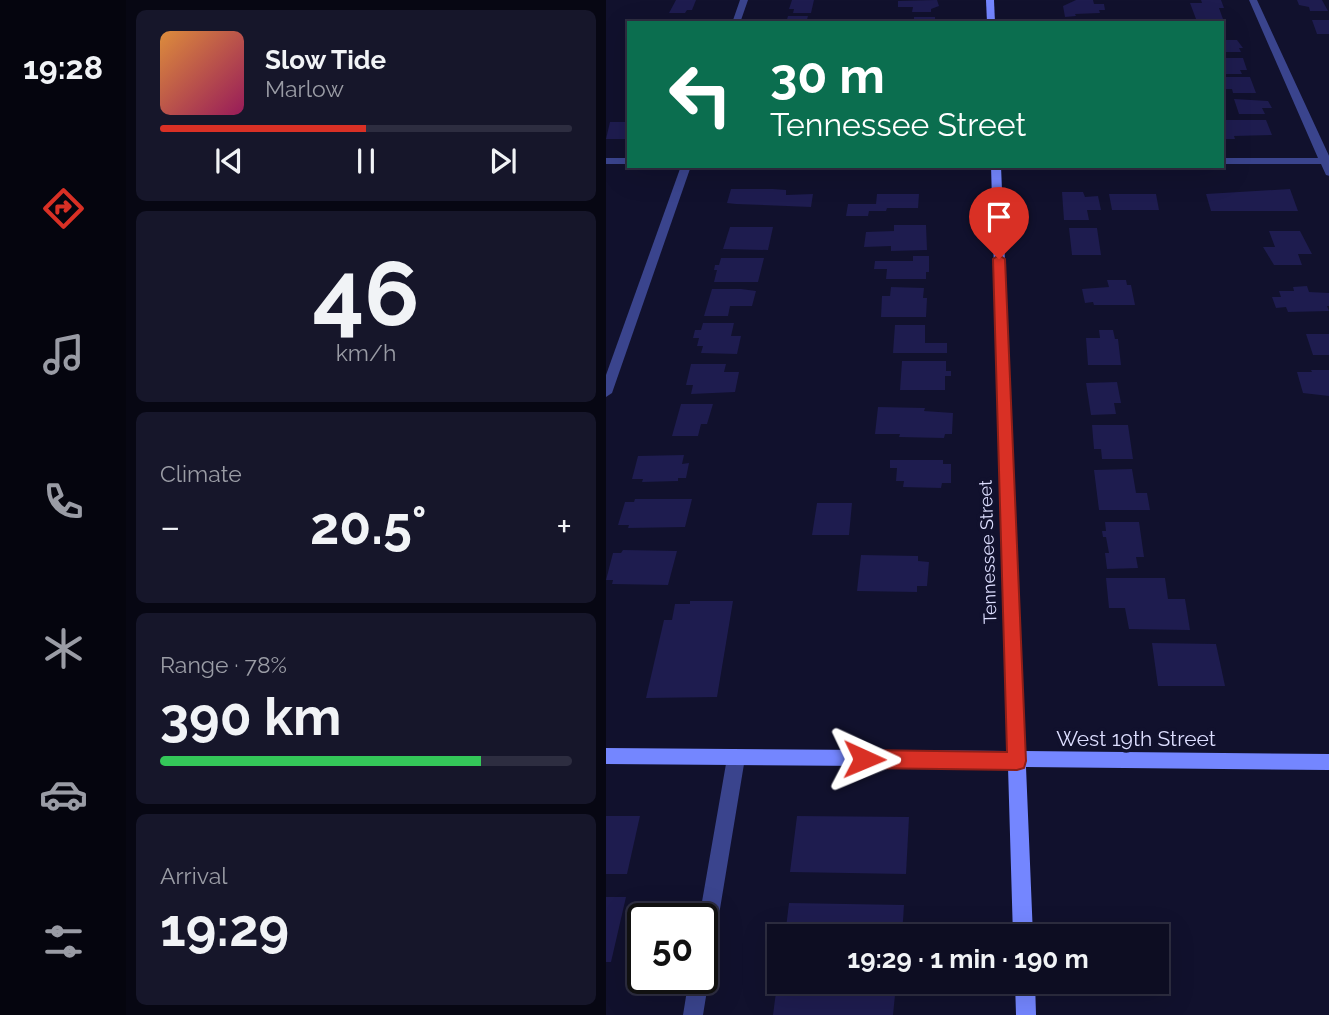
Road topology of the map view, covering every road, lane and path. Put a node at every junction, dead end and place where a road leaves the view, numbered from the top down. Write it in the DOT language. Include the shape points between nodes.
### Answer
graph roads {
  1 [pos="744,0"];
  2 [pos="990,0"];
  3 [pos="1253,0"];
  4 [pos="737,21"];
  5 [pos="991,21"];
  6 [pos="606,161"];
  7 [pos="627,161"];
  8 [pos="1224,161"];
  9 [pos="1327,161"];
  10 [pos="685,168"];
  11 [pos="996,168"];
  12 [pos="1329,173"];
  13 [pos="606,393"];
  14 [pos="606,756"];
  15 [pos="736,758"];
  16 [pos="1017,761"];
  17 [pos="1329,762"];
  18 [pos="711,903"];
  19 [pos="1023,924"];
  20 [pos="696,994"];
  21 [pos="1025,994"];
  22 [pos="692,1015"];
  23 [pos="1026,1015"];
  1 -- 4 [label="street"];
  2 -- 5 [label="street"];
  3 -- 9 [label="street"];
  6 -- 7 [label="street"];
  8 -- 9 [label="street"];
  9 -- 12 [label="street"];
  10 -- 13 [label="street"];
  11 -- 16 [label="street, Tennessee Street"];
  14 -- 15 [label="street, West 19th Street"];
  15 -- 16 [label="street, West 19th Street"];
  15 -- 18 [label="street"];
  16 -- 17 [label="street, West 19th Street"];
  16 -- 19 [label="street, Tennessee Street"];
  20 -- 22 [label="street"];
  21 -- 23 [label="street"];
}
